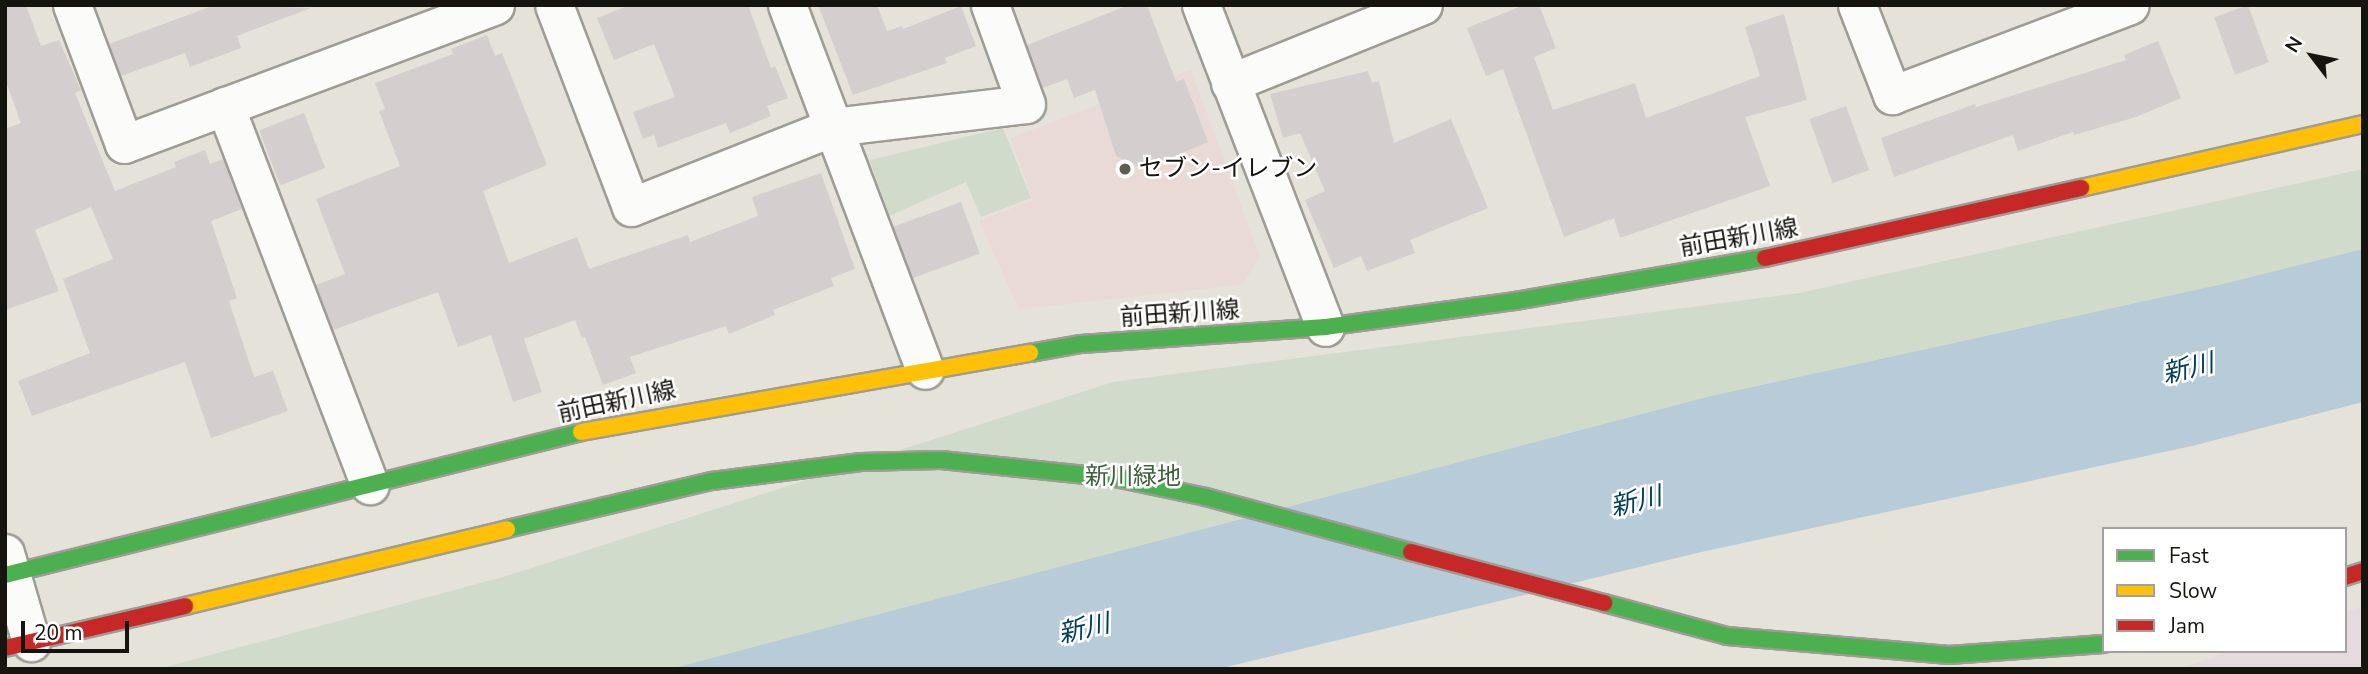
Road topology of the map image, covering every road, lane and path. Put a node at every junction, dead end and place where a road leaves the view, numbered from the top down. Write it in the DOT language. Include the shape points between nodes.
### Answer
graph roads {
  1 [pos="72,5"];
  2 [pos="495,5"];
  3 [pos="554,5"];
  4 [pos="787,5"];
  5 [pos="990,5"];
  6 [pos="1201,5"];
  7 [pos="1423,5"];
  8 [pos="1857,5"];
  9 [pos="2130,5"];
  10 [pos="1230,83"];
  11 [pos="225,106"];
  12 [pos="2363,124"];
  13 [pos="833,127"];
  14 [pos="1325,327"];
  15 [pos="925,370"];
  16 [pos="370,485"];
  17 [pos="7,567"];
  18 [pos="2102,644"];
  19 [pos="18,645"];
  1 -- 11 [label="street" via="124,144"];
  2 -- 11 [label="street"];
  3 -- 13 [label="street" via="631,207"];
  4 -- 13 [label="street"];
  5 -- 13 [label="street" via="1026,104"];
  6 -- 10 [label="street"];
  7 -- 10 [label="street"];
  8 -- 9 [label="street" via="1892,95"];
  10 -- 14 [label="street"];
  11 -- 16 [label="street"];
  12 -- 14 [label="main road, 前田新川線" via="1788,254 1515,301"];
  13 -- 15 [label="street"];
  14 -- 15 [label="main road, 前田新川線" via="1080,344"];
  15 -- 16 [label="main road, 前田新川線" via="614,424"];
  16 -- 17 [label="main road, 前田新川線"];
  17 -- 19 [label="street"];
  18 -- 19 [label="main road" via="1949,655 1727,636 1206,496 1115,478 941,460 861,462 712,481"];
}
